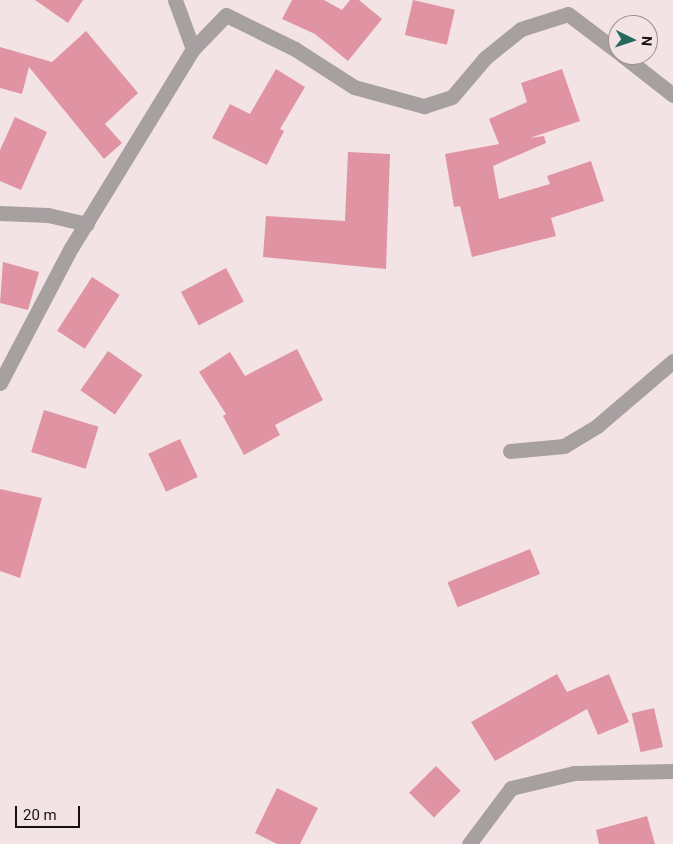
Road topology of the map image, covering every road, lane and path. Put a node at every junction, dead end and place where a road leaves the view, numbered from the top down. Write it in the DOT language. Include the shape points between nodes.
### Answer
graph roads {
  1 [pos="176,0"];
  2 [pos="608,44"];
  3 [pos="193,49"];
  4 [pos="635,65"];
  5 [pos="673,95"];
  6 [pos="0,213"];
  7 [pos="87,224"];
  8 [pos="673,361"];
  9 [pos="0,383"];
  10 [pos="510,451"];
  11 [pos="673,771"];
  12 [pos="469,844"];
  1 -- 3 [label="street"];
  2 -- 3 [label="street" via="568,14 520,29 485,58 452,97 424,106 354,87 295,49 226,15"];
  3 -- 7 [label="street"];
  4 -- 5 [label="street"];
  6 -- 7 [label="street" via="48,215"];
  7 -- 9 [label="street"];
  8 -- 10 [label="street" via="596,426 564,446"];
  11 -- 12 [label="street" via="574,772 511,788"];
}
